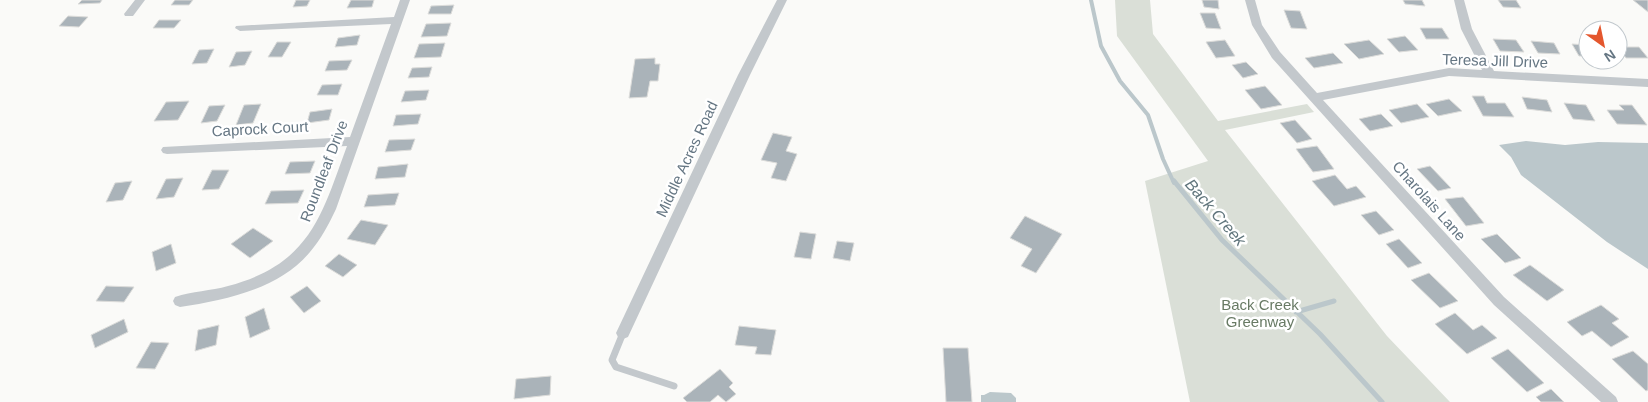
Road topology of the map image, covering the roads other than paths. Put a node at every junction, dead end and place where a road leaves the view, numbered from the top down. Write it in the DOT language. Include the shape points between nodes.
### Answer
graph roads {
  1 [pos="140,0"];
  2 [pos="405,0"];
  3 [pos="782,0"];
  4 [pos="1250,0"];
  5 [pos="1460,0"];
  6 [pos="129,14"];
  7 [pos="398,20"];
  8 [pos="240,28"];
  9 [pos="1490,74"];
  10 [pos="1648,83"];
  11 [pos="1314,98"];
  12 [pos="354,141"];
  13 [pos="167,150"];
  14 [pos="180,301"];
  15 [pos="623,333"];
  16 [pos="674,386"];
  17 [pos="1611,402"];
  1 -- 6 [label="street"];
  2 -- 7 [label="street, Roundleaf Drive"];
  3 -- 15 [label="street, Middle Acres Road"];
  4 -- 11 [label="street, Charolais Lane" via="1266,42"];
  5 -- 9 [label="street" via="1463,24"];
  7 -- 8 [label="street"];
  7 -- 12 [label="street, Roundleaf Drive"];
  9 -- 10 [label="street, Teresa Jill Drive"];
  9 -- 11 [label="street, Teresa Jill Drive" via="1438,73"];
  11 -- 17 [label="street, Charolais Lane" via="1499,301"];
  12 -- 13 [label="street, Caprock Court"];
  12 -- 14 [label="street, Roundleaf Drive" via="326,221 294,259 276,274 242,289"];
  15 -- 16 [label="lane" via="612,360 616,367"];
}
